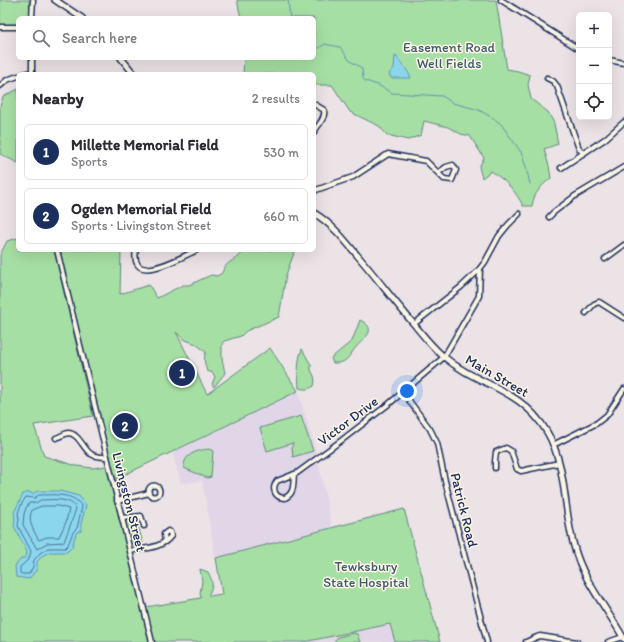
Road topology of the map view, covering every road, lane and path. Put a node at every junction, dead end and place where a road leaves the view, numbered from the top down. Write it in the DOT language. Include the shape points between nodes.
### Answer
graph roads {
  1 [pos="33,0"];
  2 [pos="55,0"];
  3 [pos="501,0"];
  4 [pos="32,16"];
  5 [pos="79,16"];
  6 [pos="16,28"];
  7 [pos="0,29"];
  8 [pos="577,48"];
  9 [pos="32,60"];
  10 [pos="123,60"];
  11 [pos="612,61"];
  12 [pos="624,63"];
  13 [pos="32,72"];
  14 [pos="132,72"];
  15 [pos="16,78"];
  16 [pos="547,78"];
  17 [pos="0,86"];
  18 [pos="316,105"];
  19 [pos="624,122"];
  20 [pos="316,129"];
  21 [pos="584,153"];
  22 [pos="624,167"];
  23 [pos="561,168"];
  24 [pos="438,173"];
  25 [pos="316,190"];
  26 [pos="519,214"];
  27 [pos="316,215"];
  28 [pos="549,217"];
  29 [pos="624,245"];
  30 [pos="57,252"];
  31 [pos="136,252"];
  32 [pos="192,252"];
  33 [pos="605,258"];
  34 [pos="480,268"];
  35 [pos="586,313"];
  36 [pos="624,318"];
  37 [pos="414,324"];
  38 [pos="444,357"];
  39 [pos="624,389"];
  40 [pos="405,390"];
  41 [pos="56,438"];
  42 [pos="553,445"];
  43 [pos="106,457"];
  44 [pos="559,463"];
  45 [pos="495,468"];
  46 [pos="294,474"];
  47 [pos="149,493"];
  48 [pos="117,501"];
  49 [pos="122,518"];
  50 [pos="144,526"];
  51 [pos="165,542"];
  52 [pos="130,551"];
  53 [pos="624,638"];
  54 [pos="152,642"];
  55 [pos="487,642"];
  56 [pos="526,642"];
  57 [pos="577,642"];
  58 [pos="608,642"];
  1 -- 4 [label="street"];
  2 -- 5 [label="main road"];
  3 -- 8 [label="street"];
  6 -- 7 [label="street"];
  9 -- 13 [label="street"];
  10 -- 14 [label="main road"];
  11 -- 12 [label="street"];
  15 -- 17 [label="street" via="7,80"];
  16 -- 21 [label="street" via="556,86 578,146"];
  18 -- 20 [label="street" via="325,113"];
  19 -- 21 [label="street"];
  21 -- 23 [label="street"];
  22 -- 28 [label="street" via="575,196"];
  24 -- 24 [label="street" via="444,179 452,180 456,170 453,165"];
  24 -- 25 [label="street" via="426,162 388,154 353,177"];
  26 -- 34 [label="street" via="499,236"];
  27 -- 37 [label="main road, Main Street" via="338,232"];
  29 -- 33 [label="street"];
  30 -- 43 [label="street, Livingston Street"];
  31 -- 32 [label="street" via="137,264 146,269 161,266"];
  34 -- 37 [label="street"];
  34 -- 38 [label="street, Victor Drive" via="479,296"];
  35 -- 36 [label="street" via="599,302"];
  37 -- 38 [label="main road, Main Street"];
  38 -- 40 [label="street, Victor Drive"];
  38 -- 42 [label="main road, Main Street" via="519,401 541,423"];
  39 -- 42 [label="street" via="607,414 597,423"];
  40 -- 46 [label="street, Victor Drive"];
  40 -- 55 [label="street, Patrick Road" via="437,443"];
  41 -- 43 [label="street" via="72,434 91,455"];
  42 -- 44 [label="main road, Main Street"];
  43 -- 48 [label="street, Livingston Street"];
  44 -- 45 [label="street" via="521,471 511,451 506,448 496,452"];
  44 -- 53 [label="main road, Main Street" via="571,534 579,562"];
  46 -- 46 [label="street, Victor Drive" via="276,481 274,490 277,496 289,496"];
  47 -- 48 [label="street"];
  48 -- 49 [label="street, Livingston Street"];
  49 -- 50 [label="street" via="141,516"];
  49 -- 52 [label="street, Livingston Street"];
  51 -- 52 [label="street"];
  52 -- 54 [label="street, Livingston Street"];
  53 -- 58 [label="street"];
  56 -- 57 [label="street" via="540,636"];
}
